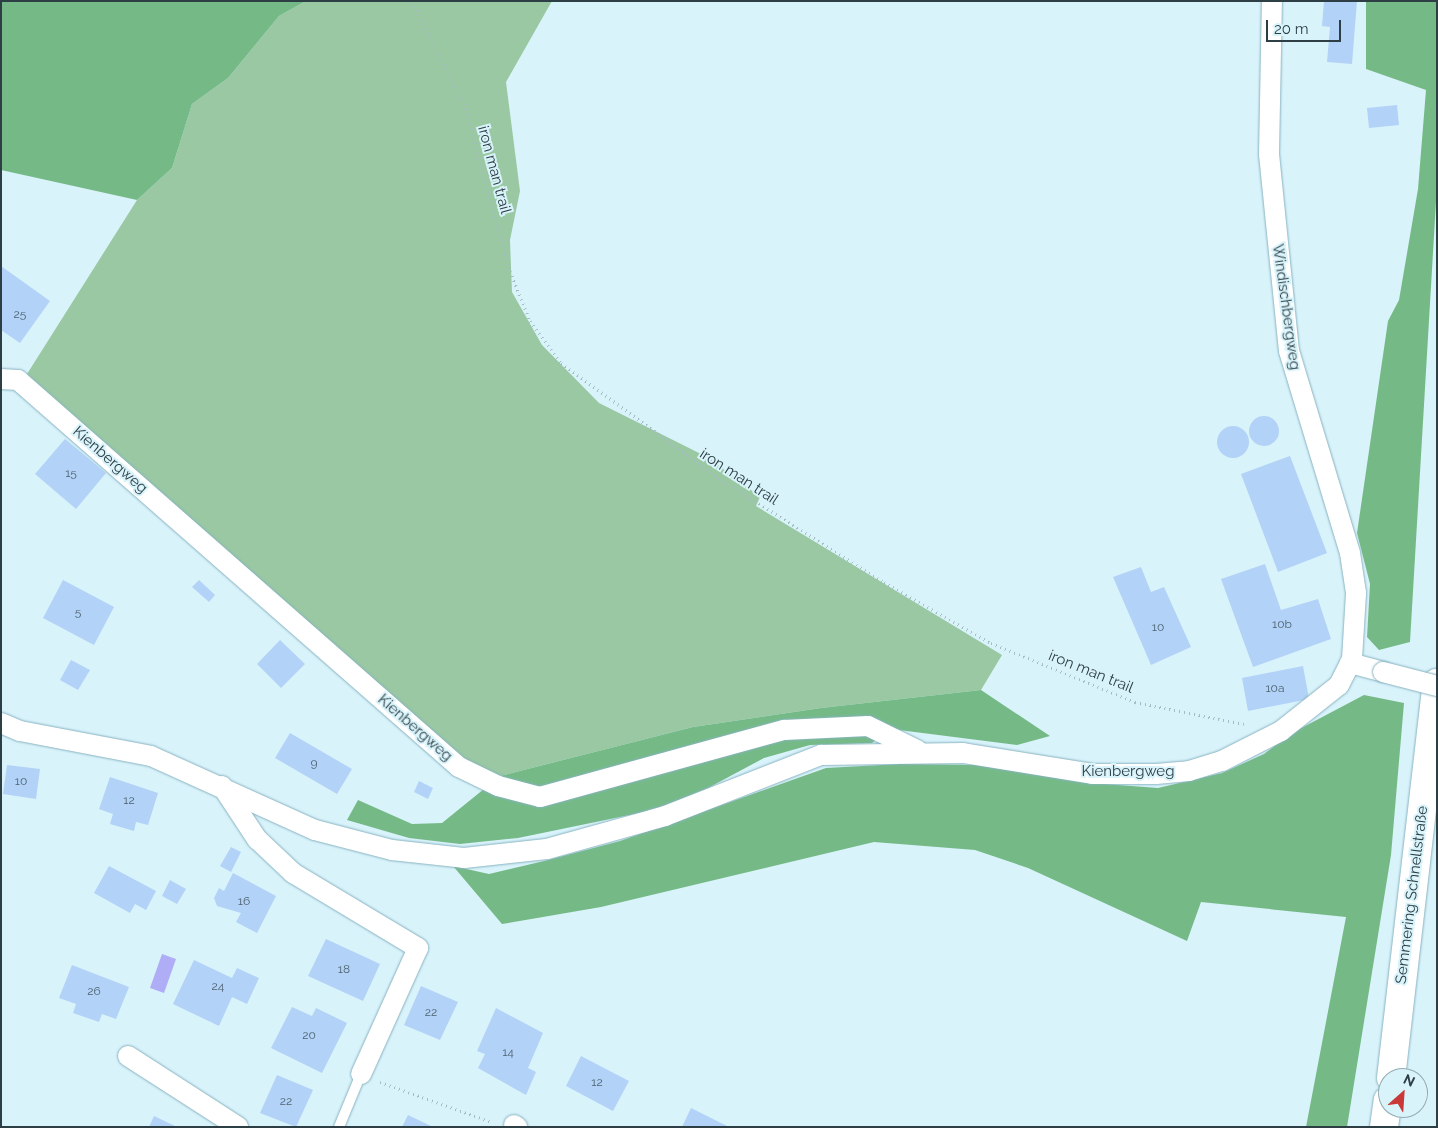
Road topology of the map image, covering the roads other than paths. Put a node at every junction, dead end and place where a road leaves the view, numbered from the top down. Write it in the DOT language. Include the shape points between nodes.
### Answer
graph roads {
  1 [pos="1272,1"];
  2 [pos="1,379"];
  3 [pos="1350,663"];
  4 [pos="1437,684"];
  5 [pos="1339,685"];
  6 [pos="1,723"];
  7 [pos="923,753"];
  8 [pos="222,786"];
  9 [pos="128,1056"];
  10 [pos="1391,1068"];
  11 [pos="361,1074"];
  12 [pos="238,1127"];
  13 [pos="339,1127"];
  1 -- 3 [label="street, Windischbergweg" via="1269,154 1281,282 1292,360 1350,553 1356,602"];
  2 -- 7 [label="street, Kienbergweg" via="18,380 460,767 498,786 540,797 784,730 868,726"];
  3 -- 4 [label="street, bridge"];
  3 -- 5 [label="street, Windischbergweg"];
  4 -- 10 [label="highway, Semmering Schnellstraße"];
  5 -- 7 [label="street, Kienbergweg" via="1281,731 1222,761 1188,771 1092,774 963,753"];
  6 -- 8 [label="street, Kienbergweg" via="20,731 151,756"];
  7 -- 8 [label="street, Kienbergweg" via="821,754 666,816 547,848 464,858 392,850 315,830"];
  8 -- 11 [label="street" via="257,838 294,873 418,948"];
  9 -- 12 [label="street"];
  11 -- 13 [label="lane"];
}
